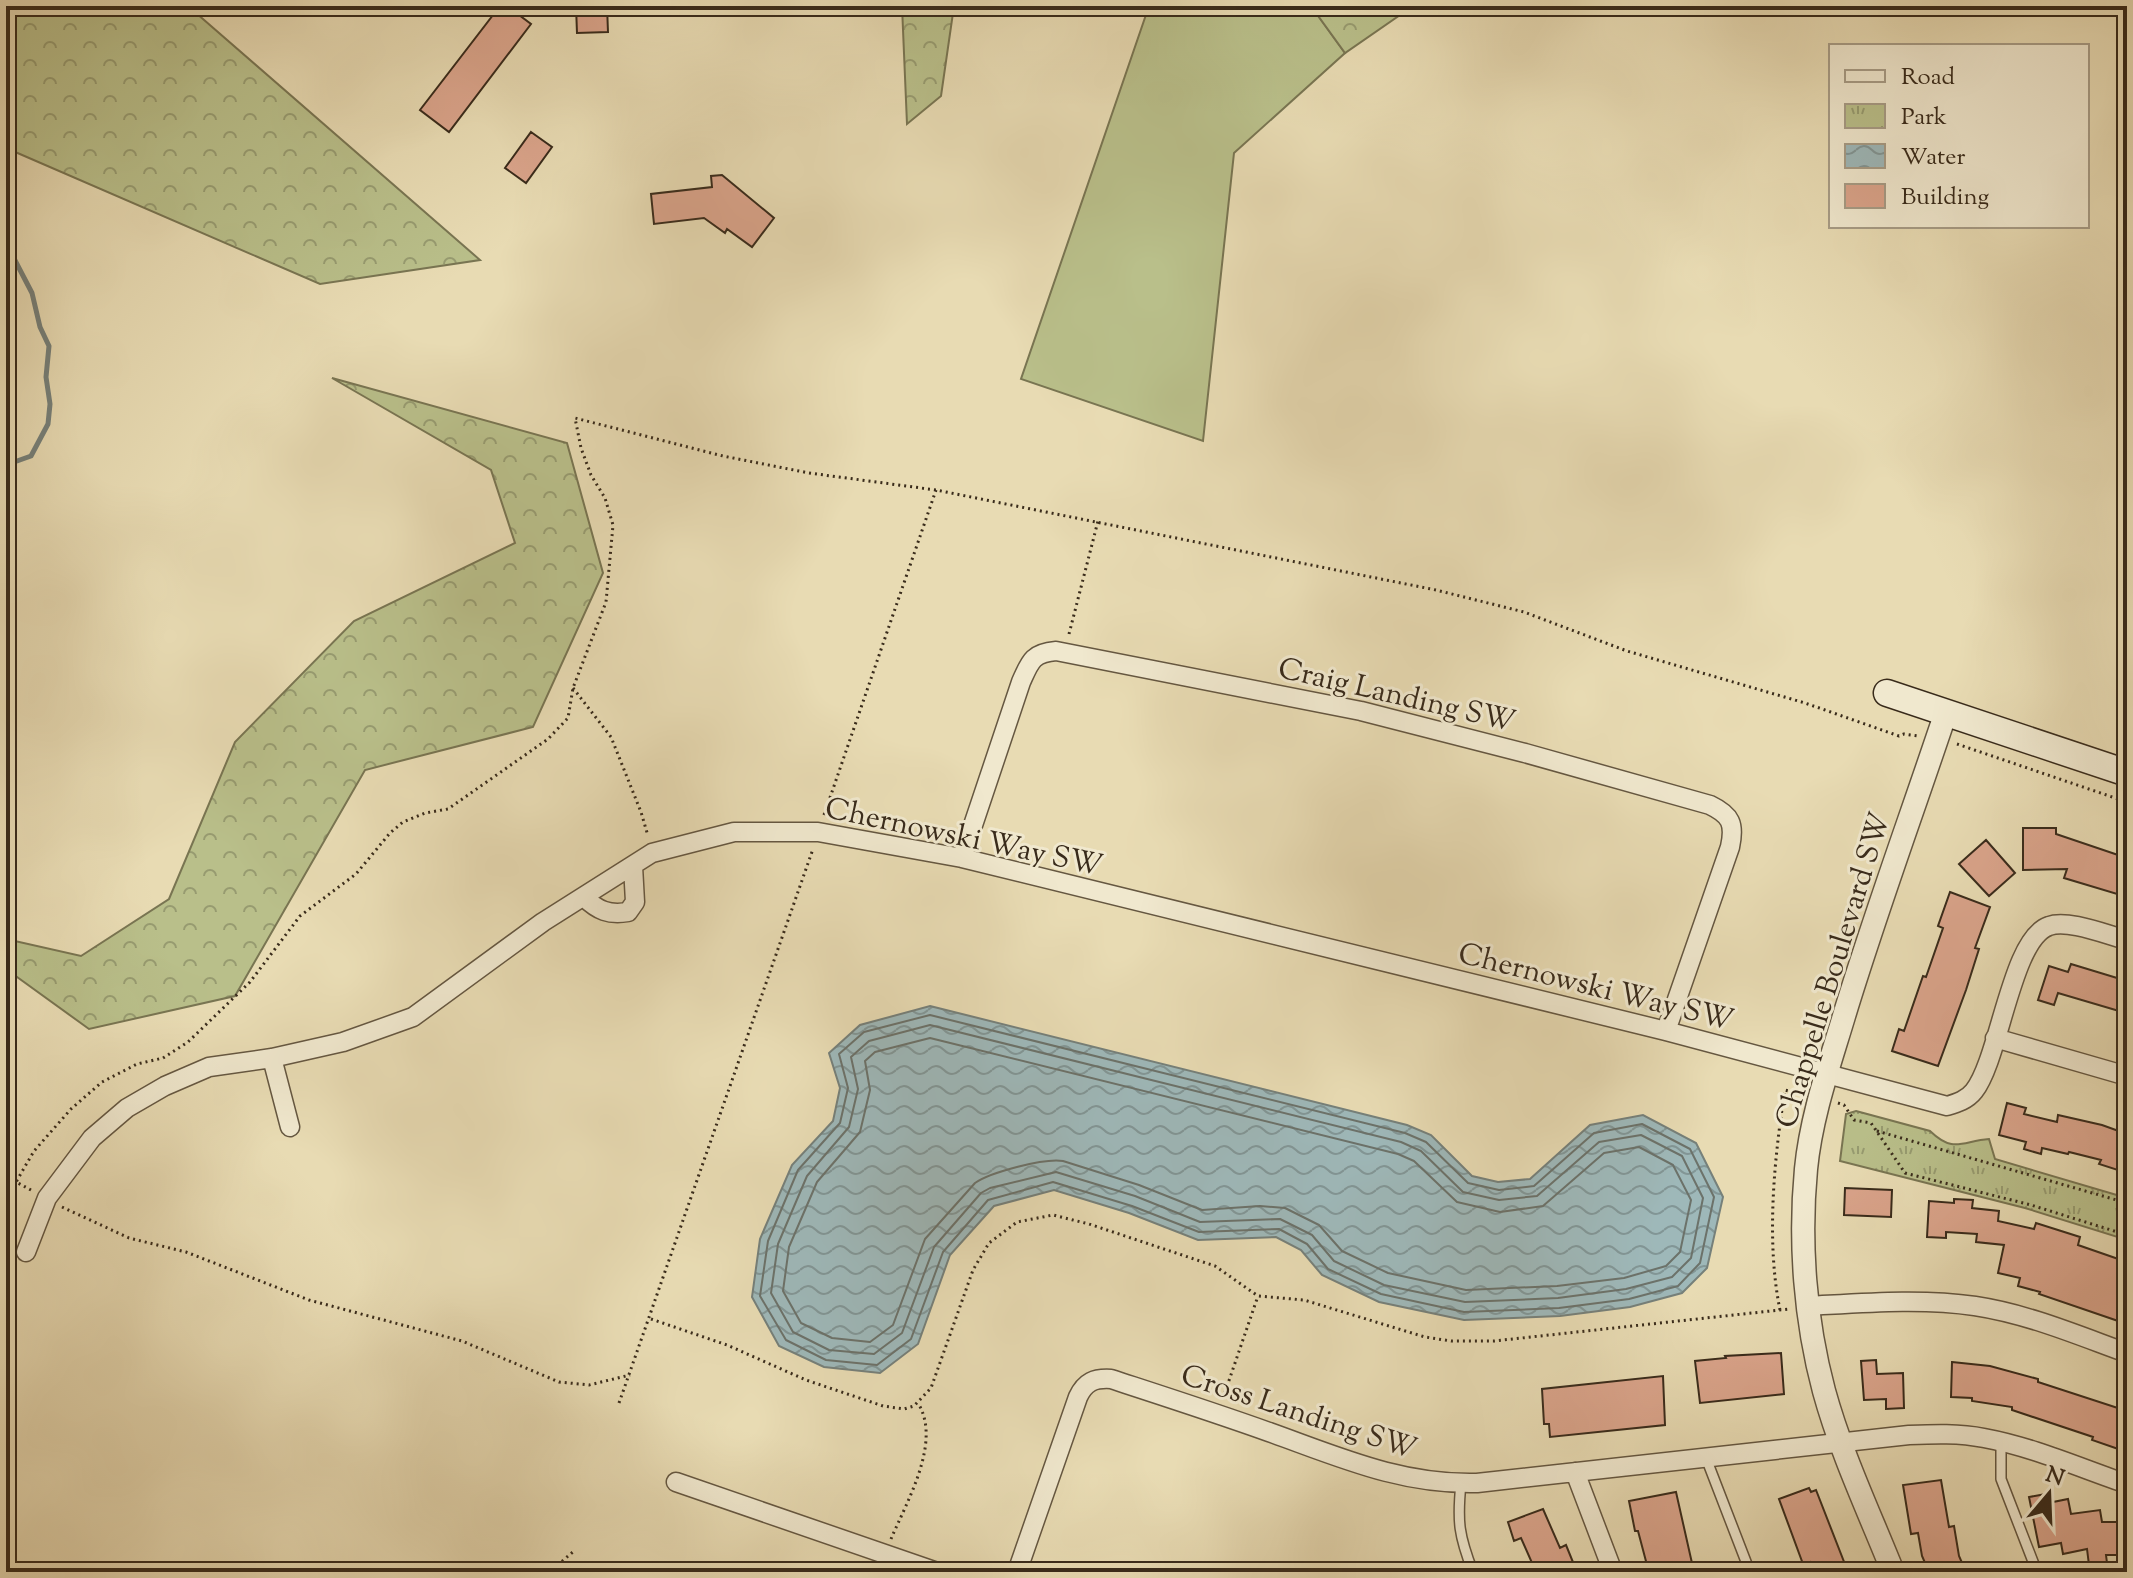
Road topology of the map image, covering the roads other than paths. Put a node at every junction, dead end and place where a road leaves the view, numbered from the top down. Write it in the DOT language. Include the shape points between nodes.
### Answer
graph roads {
  1 [pos="1887,693"];
  2 [pos="1946,712"];
  3 [pos="2127,773"];
  4 [pos="962,858"];
  5 [pos="633,866"];
  6 [pos="584,897"];
  7 [pos="2127,940"];
  8 [pos="1666,1031"];
  9 [pos="1995,1038"];
  10 [pos="272,1058"];
  11 [pos="1826,1073"];
  12 [pos="2127,1076"];
  13 [pos="290,1127"];
  14 [pos="26,1252"];
  15 [pos="1809,1306"];
  16 [pos="2127,1353"];
  17 [pos="2001,1441"];
  18 [pos="1841,1444"];
  19 [pos="1706,1458"];
  20 [pos="1575,1472"];
  21 [pos="676,1482"];
  22 [pos="1461,1483"];
  23 [pos="2127,1484"];
  24 [pos="929,1571"];
  25 [pos="1017,1572"];
  26 [pos="1473,1572"];
  27 [pos="1613,1572"];
  28 [pos="1750,1572"];
  29 [pos="1893,1572"];
  30 [pos="2037,1572"];
  1 -- 2 [label="main road"];
  2 -- 3 [label="main road"];
  2 -- 11 [label="street, Chappelle Boulevard SW"];
  4 -- 5 [label="street, Chernowski Way SW" via="818,832 734,832 652,853"];
  4 -- 8 [label="street, Chernowski Way SW"];
  4 -- 8 [label="street, Craig Landing SW" via="1021,682 1041,652 1361,711 1710,805 1731,819 1730,847"];
  5 -- 6 [label="street, Chernowski Way SW"];
  5 -- 6 [label="street" via="635,902 628,912 604,912"];
  6 -- 10 [label="street, Chernowski Way SW" via="413,1017 343,1042"];
  7 -- 9 [label="street, Chernowski Way SW" via="2064,924 2035,935"];
  8 -- 11 [label="street, Chernowski Way SW"];
  9 -- 11 [label="street, Chernowski Way SW" via="1974,1092 1947,1106"];
  9 -- 12 [label="street"];
  10 -- 13 [label="street"];
  10 -- 14 [label="street, Chernowski Way SW" via="209,1067 127,1108 92,1138 47,1198"];
  11 -- 15 [label="street, Chappelle Boulevard SW" via="1806,1167 1804,1272"];
  15 -- 16 [label="street" via="1973,1306 2027,1317"];
  15 -- 18 [label="street, Chappelle Boulevard SW" via="1824,1390"];
  17 -- 18 [label="street, Cross Landing SW" via="1948,1434"];
  17 -- 23 [label="street, Cross Landing SW"];
  17 -- 30 [label="lane" via="2001,1479"];
  18 -- 19 [label="street, Cross Landing SW"];
  18 -- 29 [label="street, Chappelle Boulevard SW"];
  19 -- 20 [label="street, Cross Landing SW"];
  19 -- 28 [label="lane"];
  20 -- 22 [label="street, Cross Landing SW"];
  20 -- 27 [label="street"];
  21 -- 24 [label="street"];
  22 -- 25 [label="street, Cross Landing SW" via="1386,1474 1111,1379 1091,1381 1078,1397"];
  22 -- 26 [label="lane" via="1457,1519"];
}
